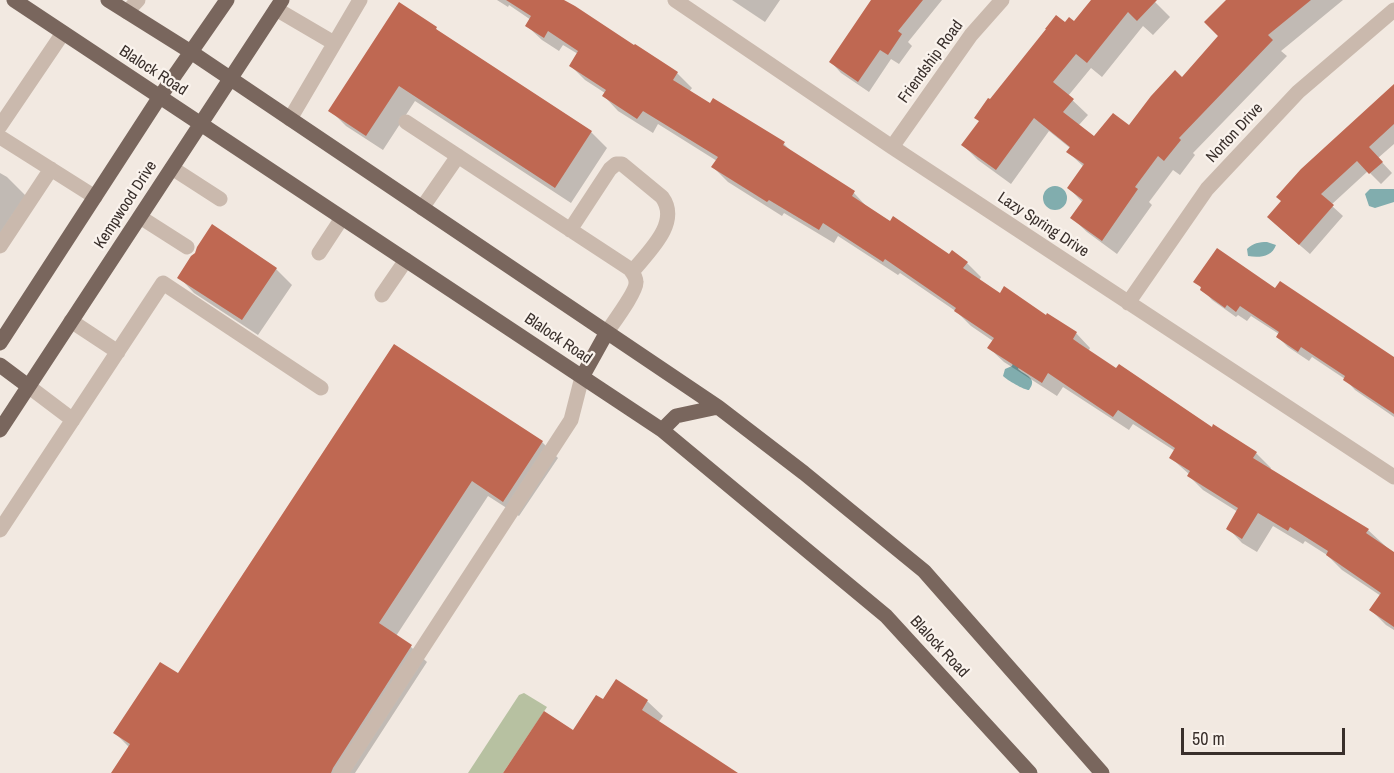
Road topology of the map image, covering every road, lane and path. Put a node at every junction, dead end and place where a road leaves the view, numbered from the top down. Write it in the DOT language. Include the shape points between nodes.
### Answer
graph roads {
  1 [pos="14,0"];
  2 [pos="108,0"];
  3 [pos="138,0"];
  4 [pos="227,0"];
  5 [pos="360,0"];
  6 [pos="675,0"];
  7 [pos="1002,0"];
  8 [pos="279,5"];
  9 [pos="1394,10"];
  10 [pos="127,12"];
  11 [pos="63,33"];
  12 [pos="334,43"];
  13 [pos="191,52"];
  14 [pos="230,79"];
  15 [pos="159,98"];
  16 [pos="290,119"];
  17 [pos="406,122"];
  18 [pos="201,124"];
  19 [pos="0,126"];
  20 [pos="0,137"];
  21 [pos="892,147"];
  22 [pos="458,156"];
  23 [pos="172,168"];
  24 [pos="51,169"];
  25 [pos="95,197"];
  26 [pos="220,199"];
  27 [pos="422,208"];
  28 [pos="140,217"];
  29 [pos="342,218"];
  30 [pos="570,230"];
  31 [pos="0,246"];
  32 [pos="187,247"];
  33 [pos="319,254"];
  34 [pos="406,260"];
  35 [pos="632,272"];
  36 [pos="382,296"];
  37 [pos="1128,303"];
  38 [pos="71,321"];
  39 [pos="607,332"];
  40 [pos="0,343"];
  41 [pos="118,352"];
  42 [pos="0,365"];
  43 [pos="582,377"];
  44 [pos="28,386"];
  45 [pos="321,388"];
  46 [pos="718,406"];
  47 [pos="73,420"];
  48 [pos="0,430"];
  49 [pos="662,430"];
  50 [pos="1394,477"];
  51 [pos="0,530"];
  52 [pos="341,773"];
  53 [pos="1030,773"];
  54 [pos="1102,773"];
  1 -- 11 [label="main road, Blalock Road"];
  2 -- 10 [label="main road, Blalock Road"];
  3 -- 10 [label="street"];
  4 -- 13 [label="main road, Kempwood Drive"];
  5 -- 12 [label="street"];
  6 -- 21 [label="street, Lazy Spring Drive"];
  7 -- 21 [label="street, Friendship Road" via="971,35"];
  8 -- 12 [label="street"];
  8 -- 14 [label="main road, Kempwood Drive"];
  9 -- 37 [label="street, Norton Drive" via="1298,92 1207,189"];
  10 -- 13 [label="main road, Blalock Road"];
  11 -- 15 [label="main road, Blalock Road"];
  11 -- 19 [label="street"];
  12 -- 16 [label="street"];
  13 -- 14 [label="main road, Blalock Road"];
  13 -- 15 [label="main road, Kempwood Drive"];
  14 -- 16 [label="main road, Blalock Road"];
  14 -- 18 [label="main road, Kempwood Drive"];
  15 -- 18 [label="main road, Blalock Road"];
  15 -- 25 [label="main road, Kempwood Drive"];
  16 -- 27 [label="main road, Blalock Road"];
  17 -- 22 [label="street"];
  18 -- 23 [label="main road, Kempwood Drive"];
  18 -- 29 [label="main road, Blalock Road"];
  20 -- 24 [label="street"];
  21 -- 37 [label="street, Lazy Spring Drive"];
  22 -- 27 [label="street"];
  22 -- 30 [label="street"];
  23 -- 26 [label="street"];
  23 -- 28 [label="main road, Kempwood Drive"];
  24 -- 25 [label="street"];
  24 -- 31 [label="street"];
  25 -- 40 [label="main road, Kempwood Drive"];
  27 -- 39 [label="main road, Blalock Road"];
  28 -- 32 [label="street"];
  28 -- 38 [label="main road, Kempwood Drive"];
  29 -- 33 [label="street"];
  29 -- 34 [label="main road, Blalock Road"];
  30 -- 35 [label="street"];
  30 -- 35 [label="street" via="610,169 622,164 662,197 668,210 662,234"];
  34 -- 36 [label="street"];
  34 -- 43 [label="main road, Blalock Road"];
  35 -- 39 [label="street" via="637,284"];
  37 -- 50 [label="street, Lazy Spring Drive"];
  38 -- 41 [label="street"];
  38 -- 44 [label="main road, Kempwood Drive"];
  39 -- 43 [label="main road"];
  39 -- 46 [label="main road, Blalock Road"];
  41 -- 45 [label="street" via="163,283"];
  41 -- 47 [label="street"];
  42 -- 44 [label="main road"];
  43 -- 49 [label="main road, Blalock Road"];
  43 -- 52 [label="street" via="571,420"];
  44 -- 47 [label="street"];
  44 -- 48 [label="main road, Kempwood Drive"];
  46 -- 49 [label="main road" via="676,416"];
  46 -- 54 [label="main road, Blalock Road" via="924,571"];
  47 -- 51 [label="street"];
  49 -- 53 [label="main road, Blalock Road" via="886,616"];
}
